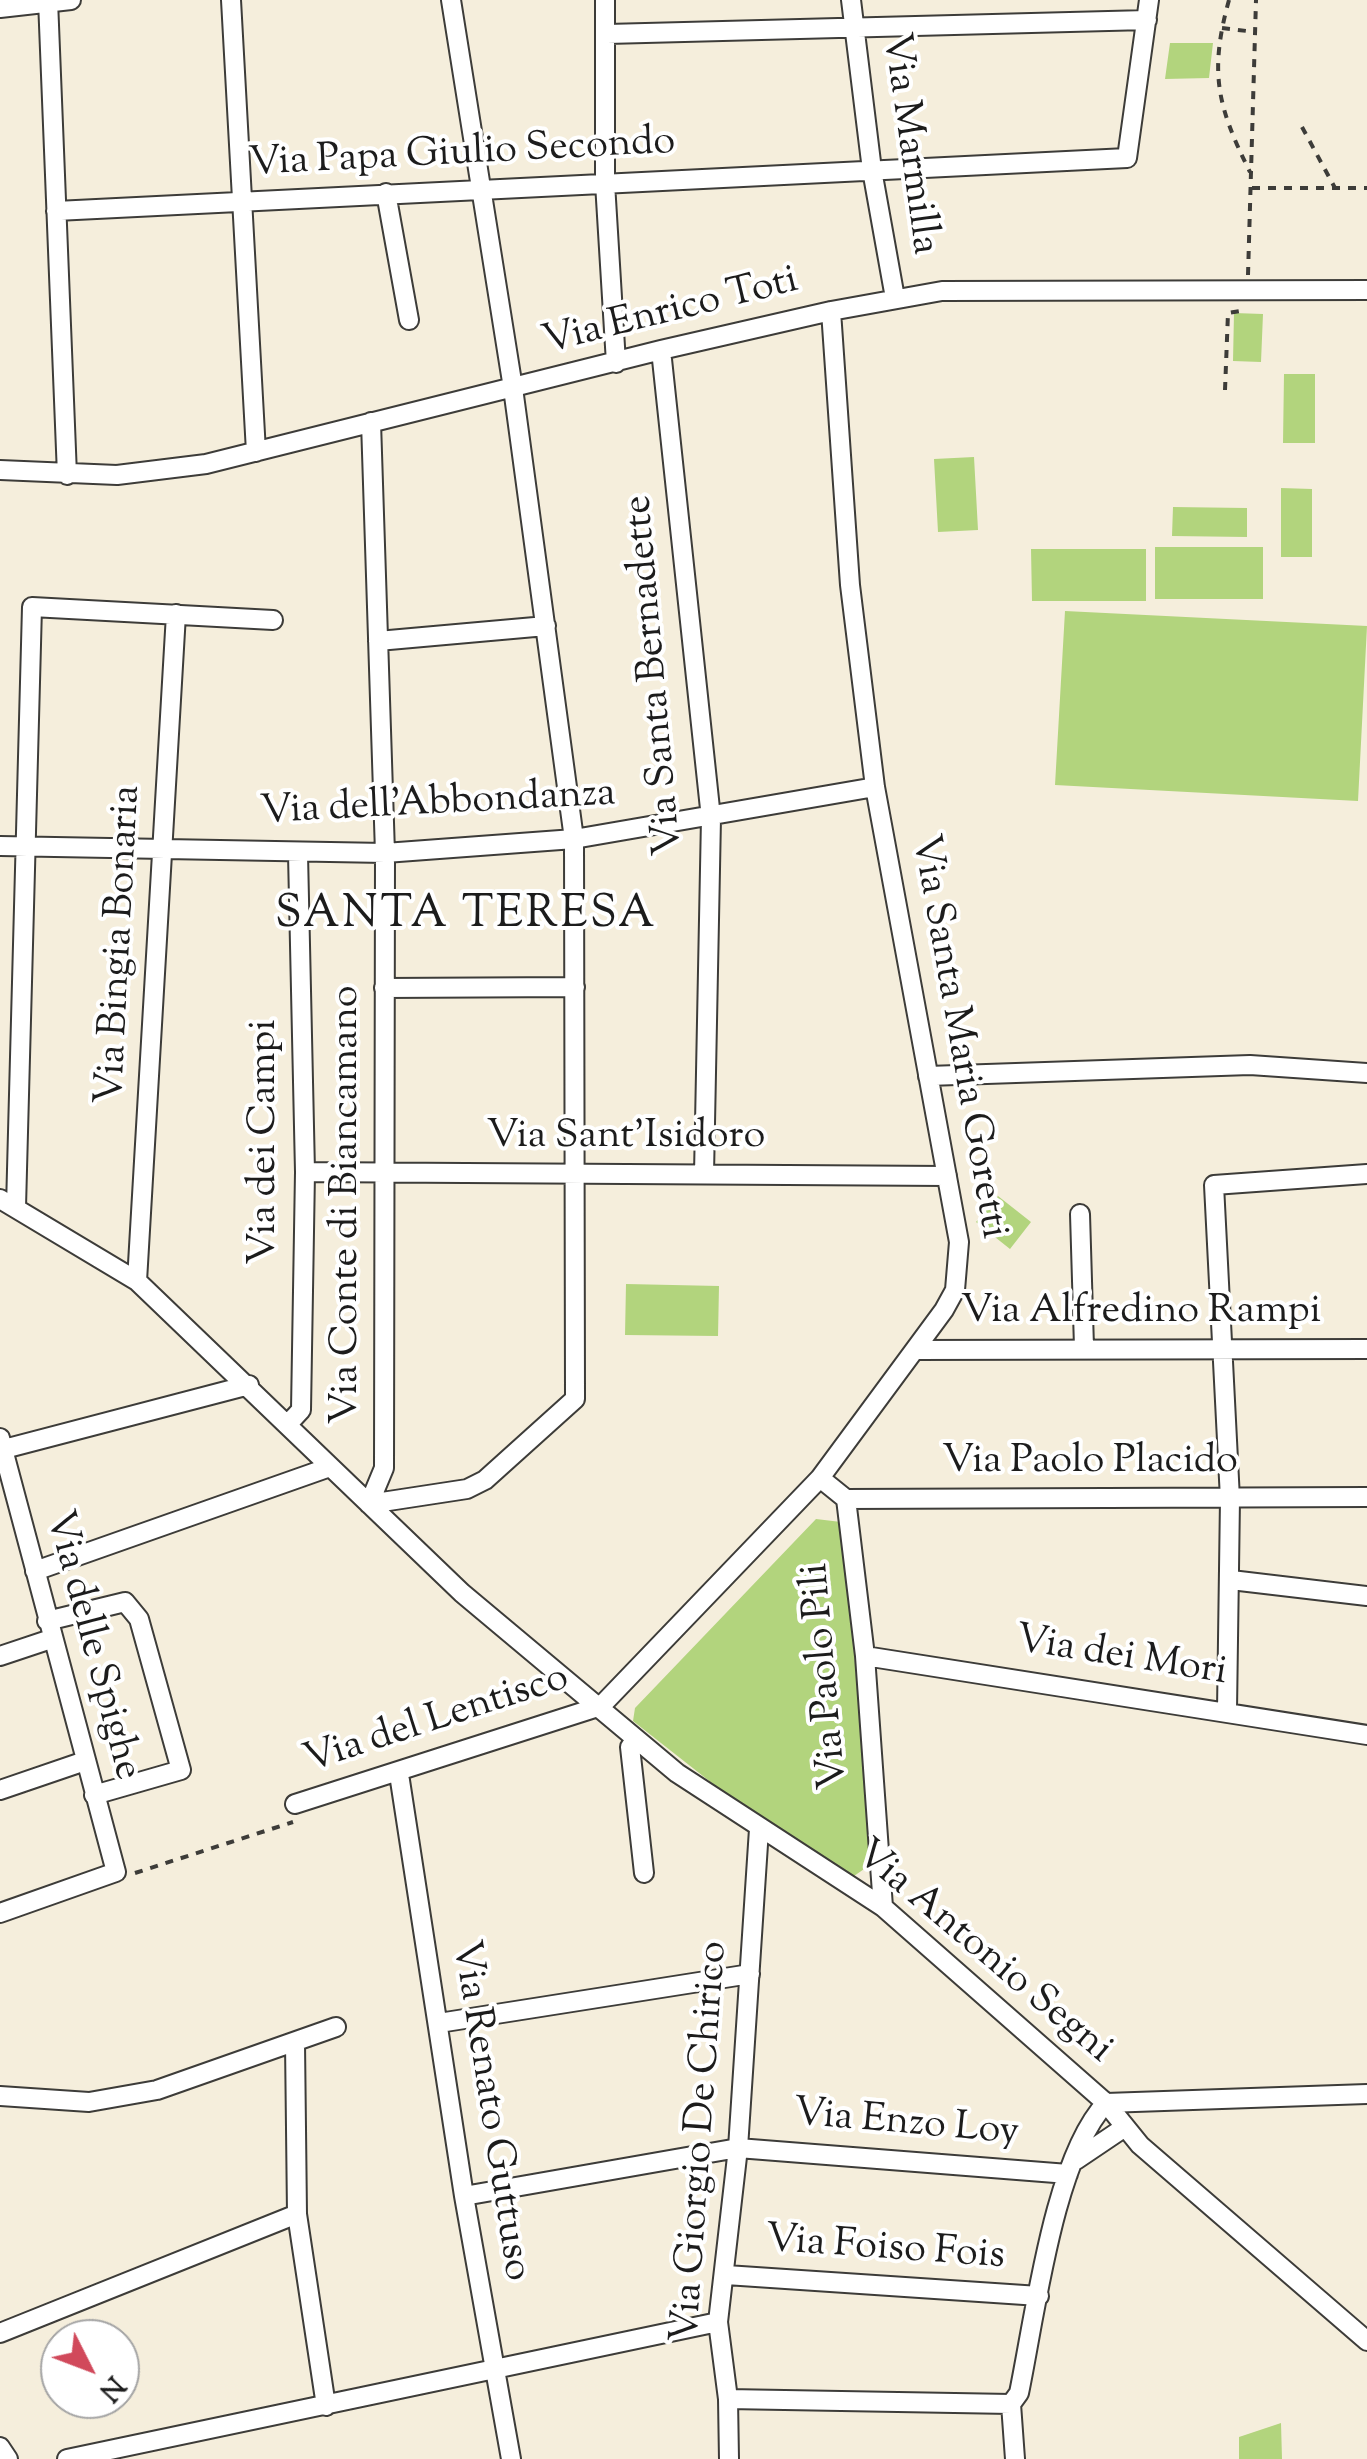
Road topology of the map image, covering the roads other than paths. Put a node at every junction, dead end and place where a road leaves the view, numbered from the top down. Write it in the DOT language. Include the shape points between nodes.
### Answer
graph roads {
  1 [pos="71,0"];
  2 [pos="231,0"];
  3 [pos="451,0"];
  4 [pos="605,0"];
  5 [pos="851,0"];
  6 [pos="1149,0"];
  7 [pos="48,1"];
  8 [pos="0,8"];
  9 [pos="1148,20"];
  10 [pos="855,29"];
  11 [pos="607,34"];
  12 [pos="872,170"];
  13 [pos="605,183"];
  14 [pos="478,187"];
  15 [pos="386,193"];
  16 [pos="244,204"];
  17 [pos="56,211"];
  18 [pos="1367,290"];
  19 [pos="895,298"];
  20 [pos="831,311"];
  21 [pos="409,320"];
  22 [pos="661,350"];
  23 [pos="616,362"];
  24 [pos="514,388"];
  25 [pos="371,422"];
  26 [pos="256,452"];
  27 [pos="0,470"];
  28 [pos="67,475"];
  29 [pos="176,614"];
  30 [pos="273,620"];
  31 [pos="546,626"];
  32 [pos="378,641"];
  33 [pos="876,787"];
  34 [pos="711,818"];
  35 [pos="574,839"];
  36 [pos="0,846"];
  37 [pos="26,848"];
  38 [pos="163,850"];
  39 [pos="385,853"];
  40 [pos="298,854"];
  41 [pos="575,987"];
  42 [pos="384,988"];
  43 [pos="1367,1072"];
  44 [pos="928,1076"];
  45 [pos="304,1172"];
  46 [pos="383,1173"];
  47 [pos="574,1174"];
  48 [pos="704,1174"];
  49 [pos="1367,1174"];
  50 [pos="947,1176"];
  51 [pos="8,1204"];
  52 [pos="1080,1214"];
  53 [pos="136,1281"];
  54 [pos="1220,1346"];
  55 [pos="1084,1348"];
  56 [pos="1367,1348"];
  57 [pos="916,1350"];
  58 [pos="249,1386"];
  59 [pos="288,1424"];
  60 [pos="1,1446"];
  61 [pos="330,1466"];
  62 [pos="820,1478"];
  63 [pos="1367,1497"];
  64 [pos="846,1499"];
  65 [pos="1230,1499"];
  66 [pos="369,1504"];
  67 [pos="8,1513"];
  68 [pos="34,1570"];
  69 [pos="1230,1580"];
  70 [pos="1367,1596"];
  71 [pos="49,1630"];
  72 [pos="0,1656"];
  73 [pos="865,1656"];
  74 [pos="601,1706"];
  75 [pos="1227,1710"];
  76 [pos="1367,1734"];
  77 [pos="636,1740"];
  78 [pos="85,1761"];
  79 [pos="399,1774"];
  80 [pos="0,1790"];
  81 [pos="94,1795"];
  82 [pos="295,1804"];
  83 [pos="758,1829"];
  84 [pos="644,1873"];
  85 [pos="883,1908"];
  86 [pos="0,1913"];
  87 [pos="750,1974"];
  88 [pos="439,2023"];
  89 [pos="336,2027"];
  90 [pos="295,2043"];
  91 [pos="1367,2094"];
  92 [pos="0,2096"];
  93 [pos="1106,2103"];
  94 [pos="1125,2127"];
  95 [pos="738,2148"];
  96 [pos="1072,2167"];
  97 [pos="464,2196"];
  98 [pos="296,2214"];
  99 [pos="726,2275"];
  100 [pos="1039,2296"];
  101 [pos="718,2322"];
  102 [pos="0,2333"];
  103 [pos="1367,2341"];
  104 [pos="495,2367"];
  105 [pos="728,2399"];
  106 [pos="1011,2404"];
  107 [pos="326,2406"];
  108 [pos="0,2447"];
  109 [pos="8,2459"];
  110 [pos="67,2459"];
  111 [pos="511,2459"];
  112 [pos="729,2459"];
  113 [pos="1015,2459"];
  1 -- 7 [label="street"];
  2 -- 16 [label="street"];
  3 -- 14 [label="street"];
  4 -- 11 [label="street"];
  5 -- 10 [label="street, Via Marmilla"];
  6 -- 9 [label="street"];
  7 -- 8 [label="street"];
  7 -- 17 [label="street"];
  9 -- 10 [label="street"];
  9 -- 12 [label="street, Via Papa Giulio Secondo" via="1127,158"];
  10 -- 11 [label="street"];
  10 -- 12 [label="street, Via Marmilla"];
  11 -- 13 [label="street"];
  12 -- 13 [label="street, Via Papa Giulio Secondo"];
  12 -- 19 [label="street, Via Marmilla"];
  13 -- 14 [label="street, Via Papa Giulio Secondo"];
  13 -- 23 [label="street"];
  14 -- 15 [label="street, Via Papa Giulio Secondo"];
  14 -- 24 [label="street"];
  15 -- 16 [label="street, Via Papa Giulio Secondo"];
  15 -- 21 [label="street"];
  16 -- 17 [label="street, Via Papa Giulio Secondo"];
  16 -- 26 [label="street"];
  17 -- 28 [label="street"];
  18 -- 19 [label="street, Via Enrico Toti" via="983,289"];
  19 -- 20 [label="street, Via Enrico Toti"];
  20 -- 22 [label="street, Via Enrico Toti"];
  20 -- 33 [label="street, Via Santa Maria Goretti" via="850,585"];
  22 -- 23 [label="street, Via Enrico Toti"];
  22 -- 34 [label="street, Via Santa Bernadette"];
  23 -- 24 [label="street, Via Enrico Toti"];
  24 -- 25 [label="street, Via Enrico Toti"];
  24 -- 31 [label="street"];
  25 -- 26 [label="street, Via Enrico Toti"];
  25 -- 32 [label="street, Via Conte di Biancamano"];
  26 -- 28 [label="street, Via Enrico Toti" via="162,471"];
  27 -- 28 [label="street, Via Enrico Toti"];
  29 -- 30 [label="street"];
  29 -- 37 [label="street" via="32,607"];
  29 -- 38 [label="street, Via Bingia Bonaria"];
  31 -- 32 [label="street"];
  31 -- 35 [label="street"];
  32 -- 39 [label="street, Via Conte di Biancamano"];
  33 -- 34 [label="street, Via dell'Abbondanza"];
  33 -- 44 [label="street, Via Santa Maria Goretti"];
  34 -- 35 [label="street, Via dell'Abbondanza"];
  34 -- 48 [label="street, Via Santa Bernadette"];
  35 -- 39 [label="street, Via dell'Abbondanza"];
  35 -- 41 [label="street"];
  36 -- 37 [label="street, Via dell'Abbondanza"];
  37 -- 38 [label="street, Via dell'Abbondanza"];
  37 -- 51 [label="street"];
  38 -- 40 [label="street, Via dell'Abbondanza"];
  38 -- 53 [label="street, Via Bingia Bonaria"];
  39 -- 40 [label="street, Via dell'Abbondanza"];
  39 -- 42 [label="street, Via Conte di Biancamano"];
  40 -- 45 [label="street, Via dei Campi"];
  41 -- 42 [label="street"];
  41 -- 47 [label="street"];
  42 -- 46 [label="street, Via Conte di Biancamano"];
  43 -- 44 [label="street" via="1250,1065"];
  44 -- 50 [label="street, Via Santa Maria Goretti"];
  45 -- 46 [label="street, Via Sant'Isidoro"];
  45 -- 59 [label="street, Via dei Campi" via="301,1410"];
  46 -- 47 [label="street, Via Sant'Isidoro"];
  46 -- 66 [label="street, Via Conte di Biancamano" via="384,1468"];
  47 -- 48 [label="street, Via Sant'Isidoro"];
  47 -- 66 [label="street" via="575,1399 467,1490"];
  48 -- 50 [label="street, Via Sant'Isidoro"];
  49 -- 54 [label="street" via="1214,1186"];
  50 -- 57 [label="street, Via Santa Maria Goretti" via="960,1265 955,1290"];
  51 -- 53 [label="street, Via Antonio Segni"];
  52 -- 55 [label="street"];
  53 -- 58 [label="street, Via Antonio Segni"];
  54 -- 55 [label="street, Via Alfredino Rampi"];
  54 -- 56 [label="street, Via Alfredino Rampi"];
  54 -- 65 [label="street"];
  55 -- 57 [label="street, Via Alfredino Rampi"];
  57 -- 62 [label="street, Via Santa Maria Goretti"];
  58 -- 59 [label="street, Via Antonio Segni"];
  58 -- 60 [label="street"];
  59 -- 61 [label="street, Via Antonio Segni"];
  60 -- 67 [label="street, Via delle Spighe"];
  61 -- 66 [label="street, Via Antonio Segni"];
  61 -- 68 [label="street"];
  62 -- 64 [label="street"];
  62 -- 74 [label="street, Via Santa Maria Goretti"];
  63 -- 65 [label="street, Via Paolo Placido"];
  64 -- 65 [label="street, Via Paolo Placido"];
  64 -- 73 [label="street, Via Paolo Pili"];
  65 -- 69 [label="street"];
  66 -- 74 [label="street, Via Antonio Segni" via="457,1598"];
  67 -- 68 [label="street, Via delle Spighe"];
  68 -- 71 [label="street, Via delle Spighe"];
  69 -- 70 [label="street"];
  69 -- 75 [label="street"];
  71 -- 72 [label="street"];
  71 -- 78 [label="street, Via delle Spighe"];
  71 -- 81 [label="street" via="125,1602 138,1618 181,1770"];
  73 -- 75 [label="street, Via dei Mori"];
  73 -- 85 [label="street, Via Paolo Pili"];
  74 -- 77 [label="street, Via Antonio Segni"];
  74 -- 79 [label="street, Via del Lentisco"];
  75 -- 76 [label="street, Via dei Mori"];
  77 -- 83 [label="street, Via Antonio Segni"];
  77 -- 84 [label="street" via="630,1747"];
  78 -- 80 [label="street"];
  78 -- 81 [label="street, Via delle Spighe"];
  79 -- 82 [label="street, Via del Lentisco"];
  79 -- 88 [label="street, Via Renato Guttuso"];
  81 -- 86 [label="street, Via delle Spighe" via="116,1872"];
  83 -- 85 [label="street, Via Antonio Segni"];
  83 -- 87 [label="street, Via Giorgio De Chirico"];
  85 -- 93 [label="street, Via Antonio Segni"];
  87 -- 88 [label="street"];
  87 -- 95 [label="street, Via Giorgio De Chirico"];
  88 -- 97 [label="street, Via Renato Guttuso"];
  89 -- 90 [label="street"];
  90 -- 92 [label="street" via="157,2090 90,2102"];
  90 -- 98 [label="street"];
  91 -- 93 [label="street, Via Antonio Segni"];
  93 -- 94 [label="street"];
  93 -- 96 [label="street" via="1089,2121"];
  94 -- 96 [label="street"];
  94 -- 103 [label="street"];
  95 -- 96 [label="street, Via Enzo Loy"];
  95 -- 97 [label="street, Via Enzo Loy"];
  95 -- 99 [label="street, Via Giorgio De Chirico"];
  96 -- 100 [label="street"];
  97 -- 104 [label="street, Via Renato Guttuso"];
  98 -- 102 [label="street"];
  98 -- 107 [label="street"];
  99 -- 100 [label="street, Via Foiso Fois"];
  99 -- 101 [label="street, Via Giorgio De Chirico"];
  100 -- 106 [label="street"];
  101 -- 104 [label="street"];
  101 -- 105 [label="street, Via Giorgio De Chirico"];
  104 -- 107 [label="street"];
  104 -- 111 [label="street, Via Renato Guttuso"];
  105 -- 106 [label="street"];
  105 -- 112 [label="street, Via Giorgio De Chirico"];
  106 -- 113 [label="street"];
  107 -- 110 [label="street"];
  108 -- 109 [label="street"];
}
